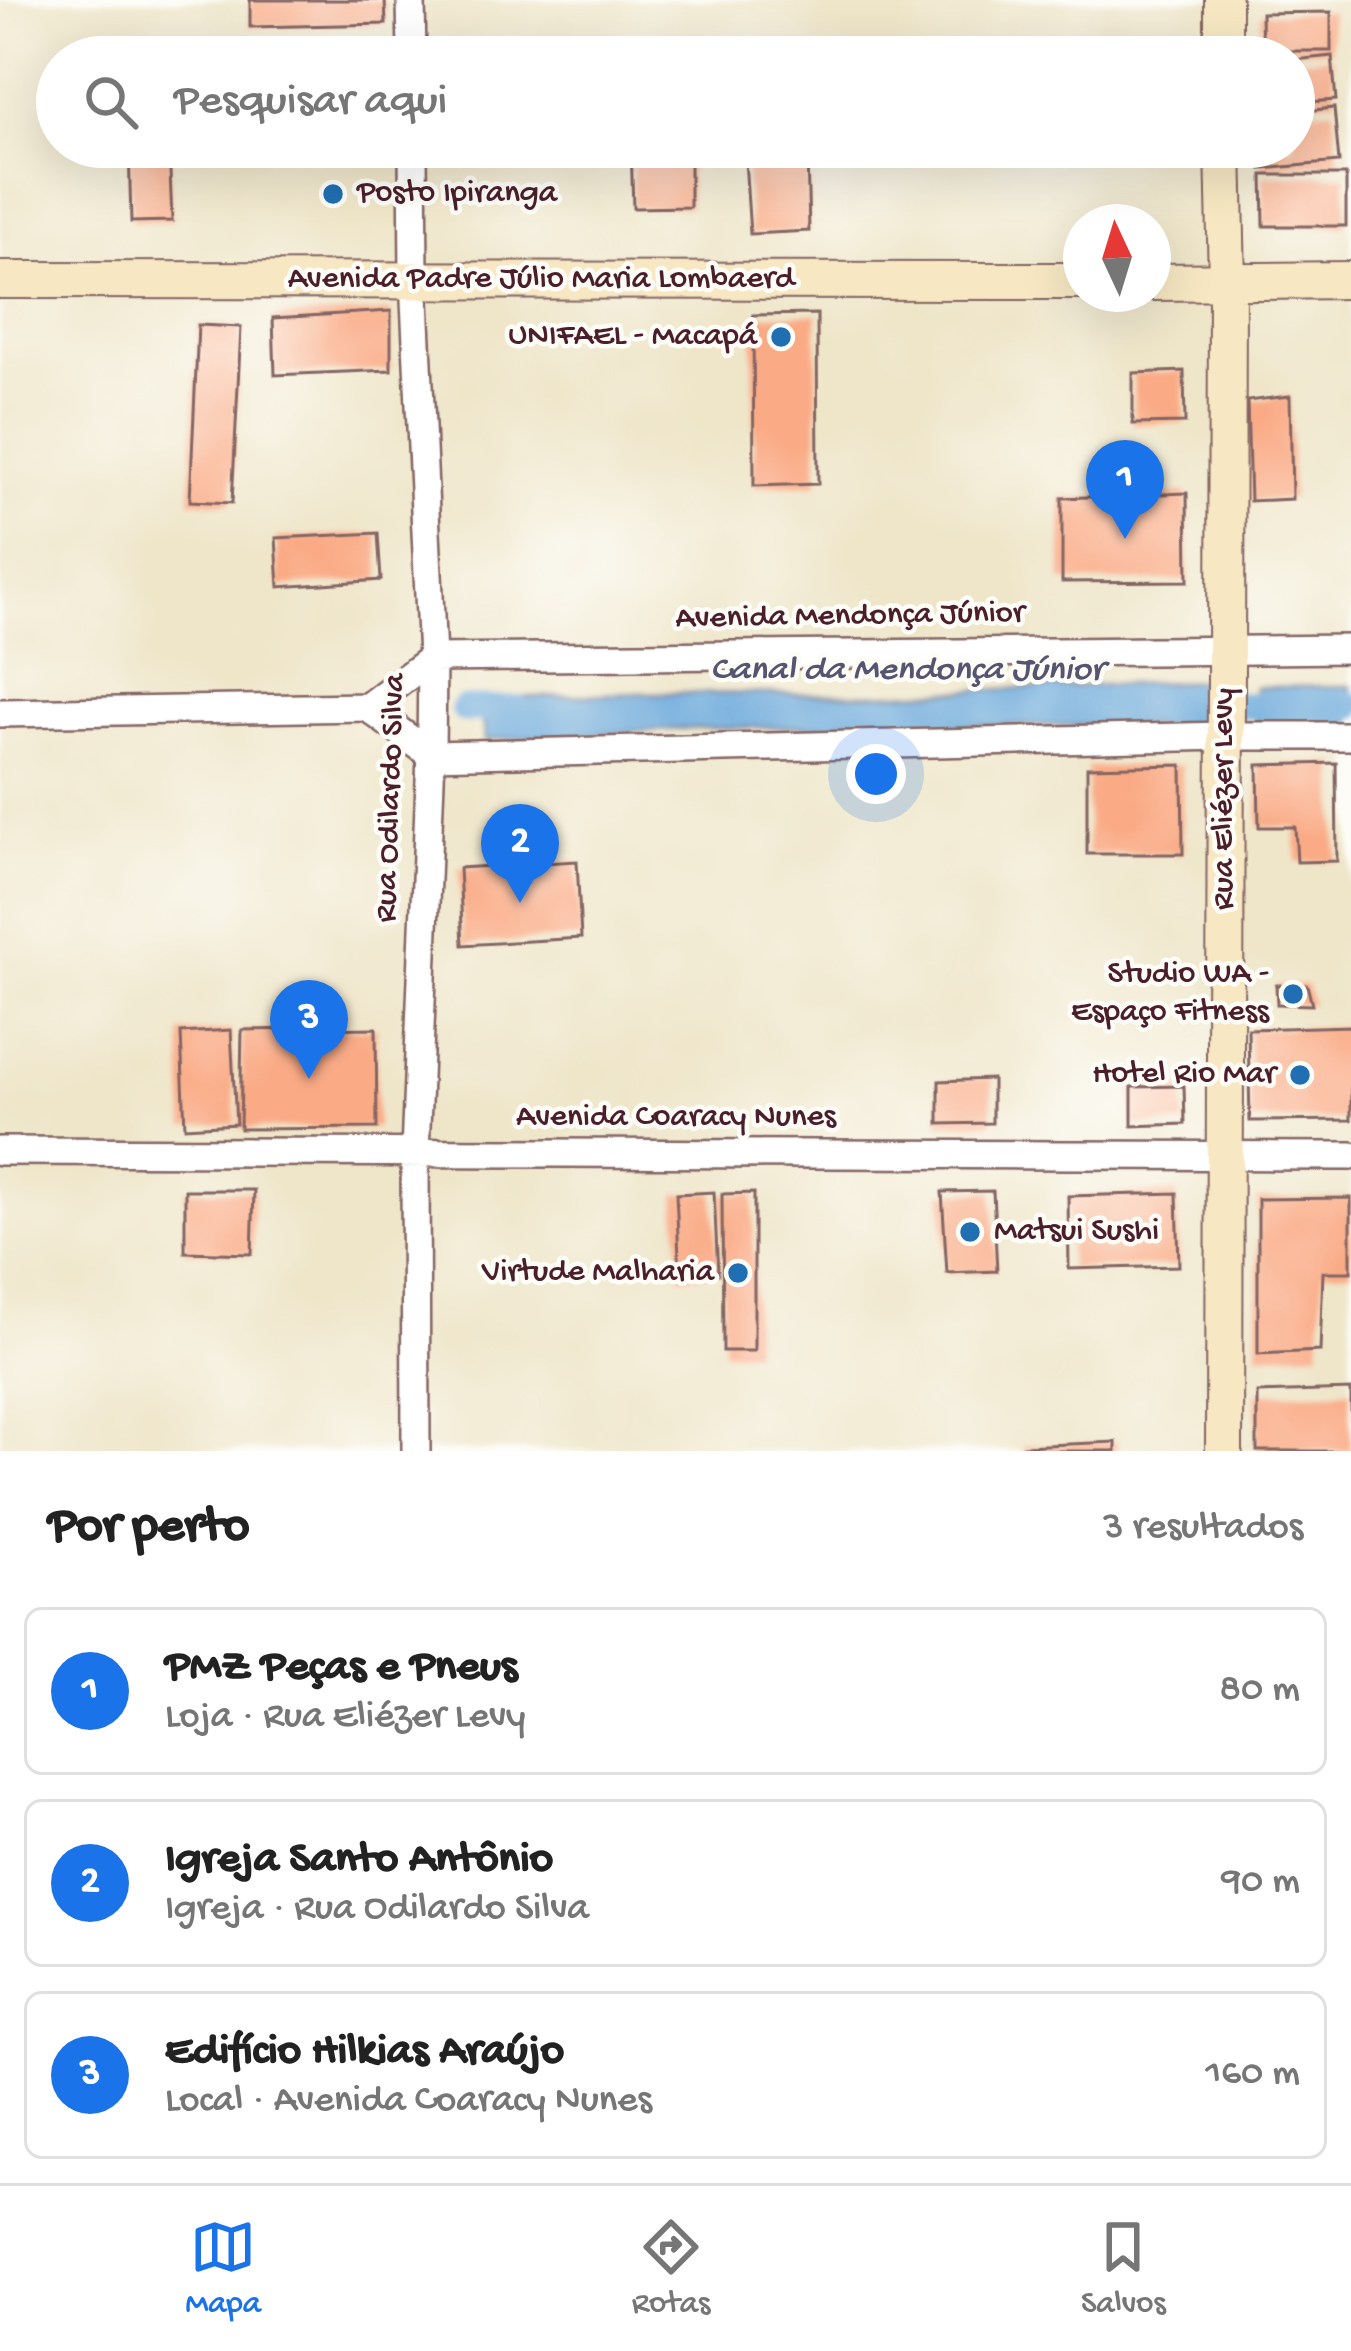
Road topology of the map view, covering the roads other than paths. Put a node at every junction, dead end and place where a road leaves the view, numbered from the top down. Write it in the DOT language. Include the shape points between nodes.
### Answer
graph roads {
  1 [pos="411,0"];
  2 [pos="1222,0"];
  3 [pos="412,36"];
  4 [pos="1223,36"];
  5 [pos="412,168"];
  6 [pos="1224,168"];
  7 [pos="414,278"];
  8 [pos="0,280"];
  9 [pos="1351,280"];
  10 [pos="1063,281"];
  11 [pos="1171,281"];
  12 [pos="1227,282"];
  13 [pos="1351,650"];
  14 [pos="432,658"];
  15 [pos="1226,664"];
  16 [pos="367,706"];
  17 [pos="0,713"];
  18 [pos="1226,730"];
  19 [pos="1351,736"];
  20 [pos="431,755"];
  21 [pos="0,1151"];
  22 [pos="415,1153"];
  23 [pos="1225,1156"];
  24 [pos="1351,1156"];
  25 [pos="416,1451"];
  26 [pos="1224,1451"];
  1 -- 3 [label="street"];
  2 -- 4 [label="street"];
  5 -- 7 [label="street, Rua Odilardo Silva"];
  6 -- 12 [label="street, Rua Eliézer Levy"];
  7 -- 8 [label="street, Avenida Padre Júlio Maria Lombaerd"];
  7 -- 10 [label="street, Avenida Padre Júlio Maria Lombaerd"];
  7 -- 14 [label="street, Rua Odilardo Silva"];
  9 -- 12 [label="street"];
  11 -- 12 [label="street"];
  12 -- 15 [label="street, Rua Eliézer Levy"];
  13 -- 15 [label="street, Avenida Mendonça Júnior"];
  14 -- 15 [label="street, Avenida Mendonça Júnior"];
  14 -- 16 [label="street"];
  14 -- 20 [label="street, Rua Odilardo Silva"];
  15 -- 18 [label="street, Rua Eliézer Levy"];
  16 -- 17 [label="street"];
  16 -- 20 [label="street"];
  18 -- 19 [label="street"];
  18 -- 20 [label="street"];
  18 -- 23 [label="street, Rua Eliézer Levy"];
  20 -- 22 [label="street, Rua Odilardo Silva"];
  21 -- 22 [label="street, Avenida Coaracy Nunes"];
  22 -- 23 [label="street, Avenida Coaracy Nunes"];
  22 -- 25 [label="street, Rua Odilardo Silva"];
  23 -- 24 [label="street, Avenida Coaracy Nunes"];
  23 -- 26 [label="street, Rua Eliézer Levy"];
}
